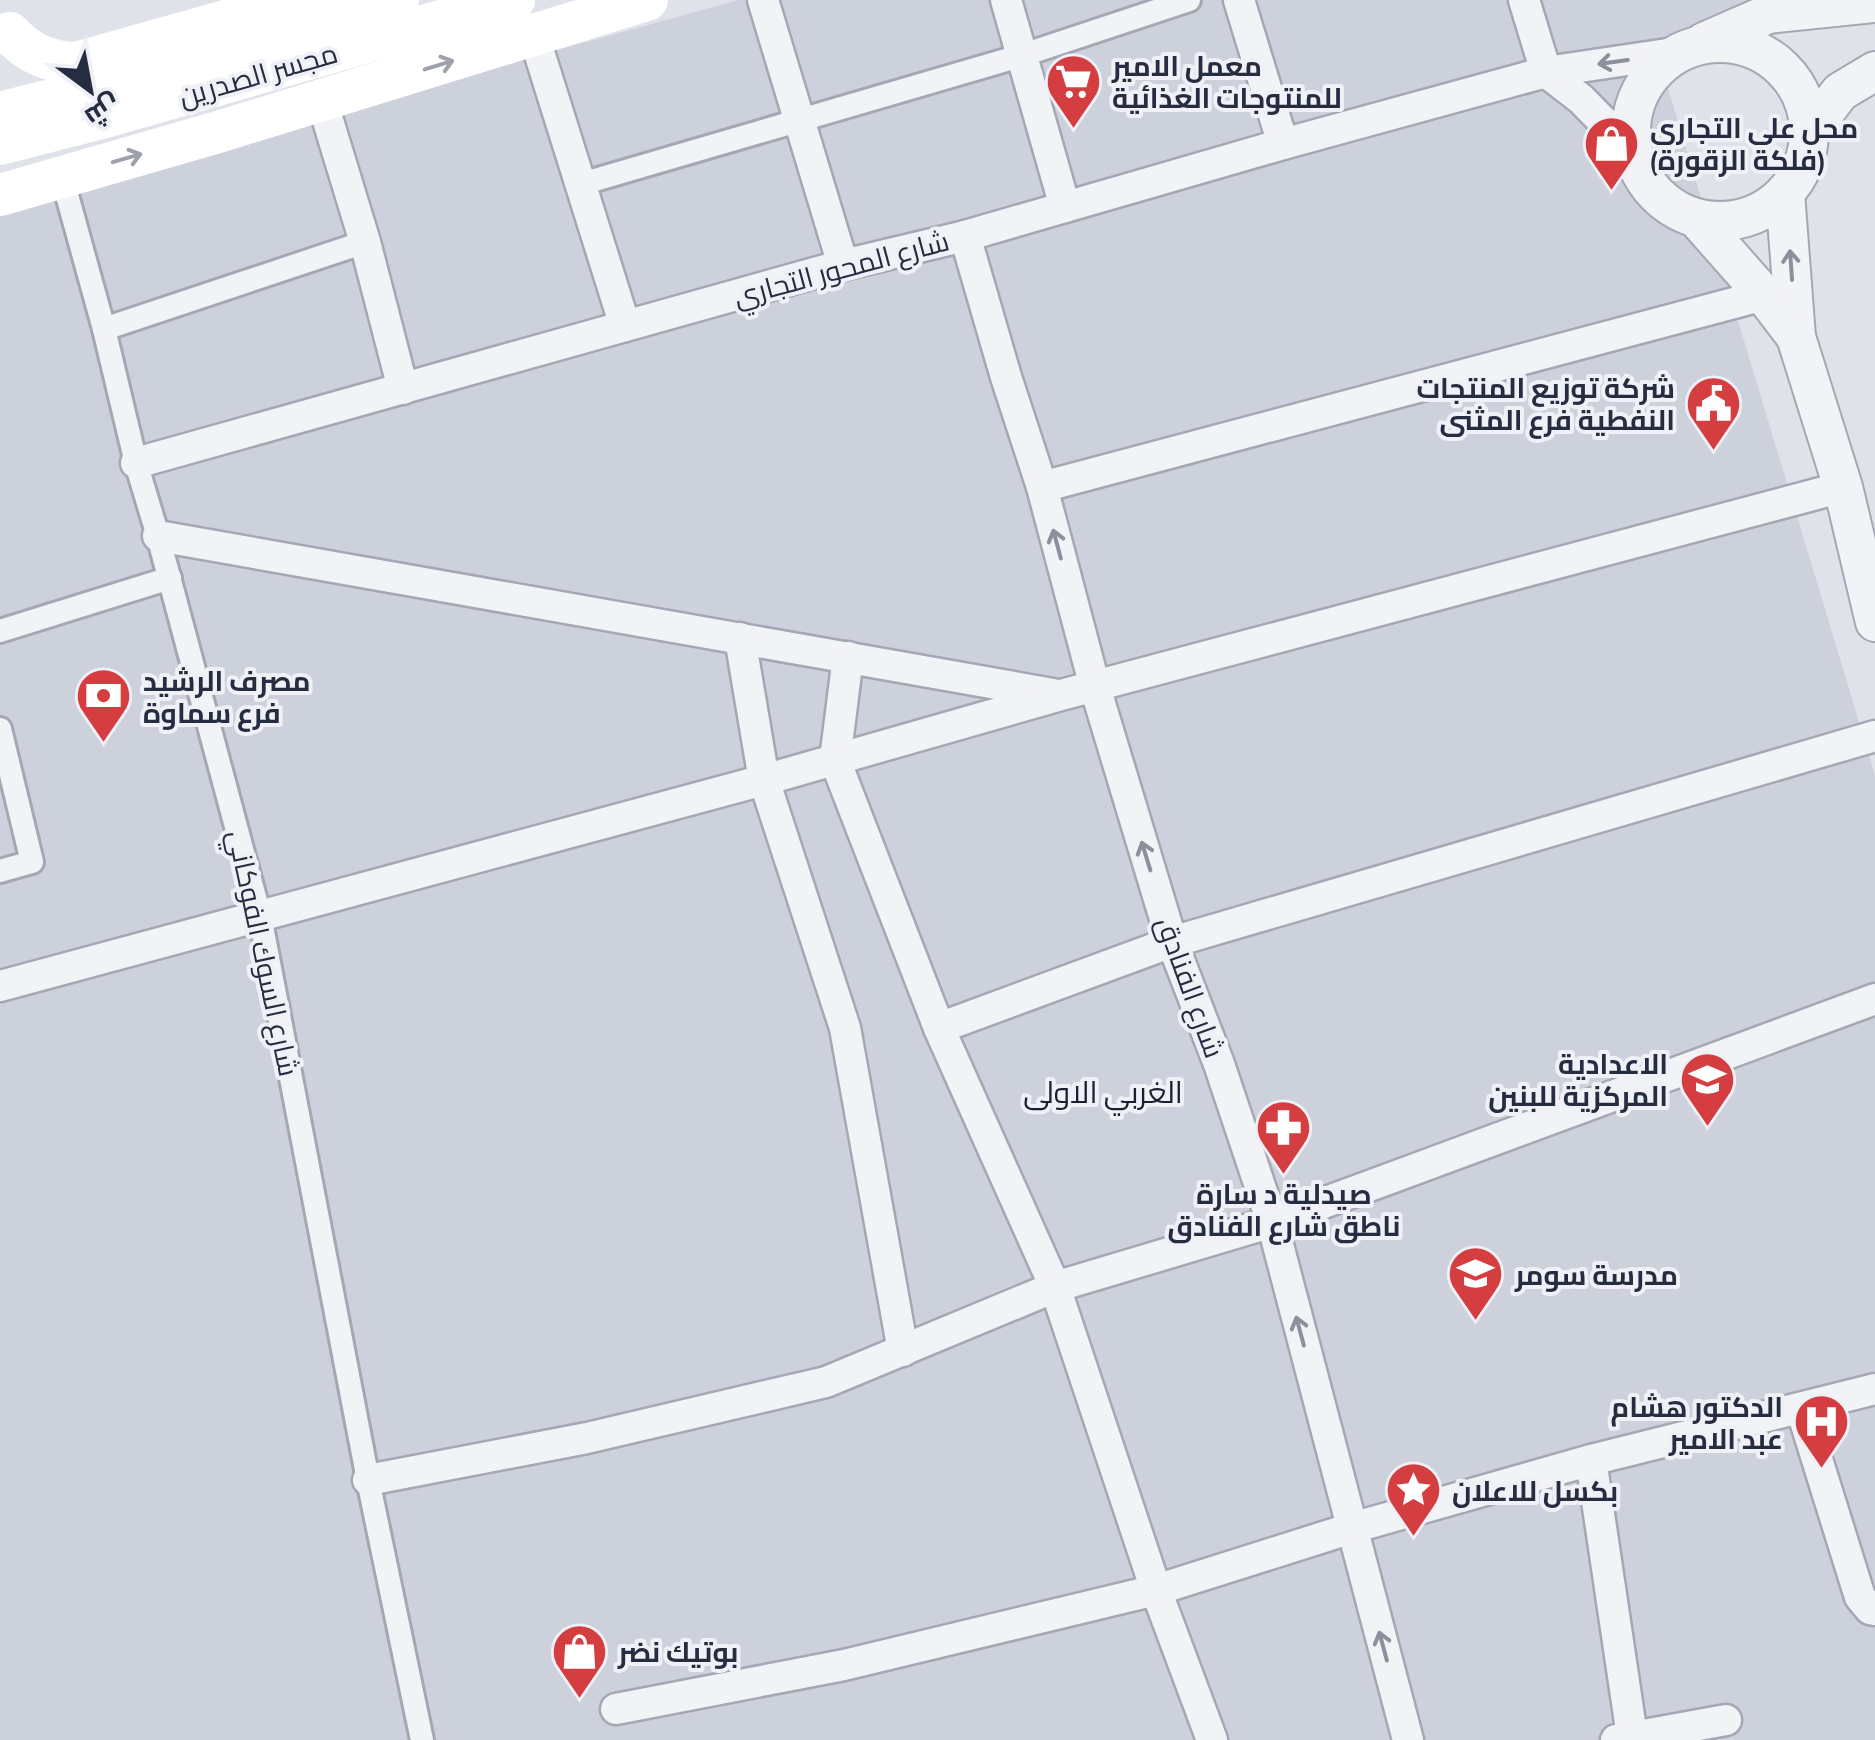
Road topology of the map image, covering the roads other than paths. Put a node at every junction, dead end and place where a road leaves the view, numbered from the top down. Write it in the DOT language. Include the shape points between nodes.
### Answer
graph roads {
  1 [pos="398,0"];
  2 [pos="647,0"];
  3 [pos="763,0"];
  4 [pos="1006,0"];
  5 [pos="1189,0"];
  6 [pos="1239,0"];
  7 [pos="1524,0"];
  8 [pos="1875,2"];
  9 [pos="281,3"];
  10 [pos="524,18"];
  11 [pos="5,19"];
  12 [pos="180,34"];
  13 [pos="1693,47"];
  14 [pos="1023,54"];
  15 [pos="1875,71"];
  16 [pos="1546,72"];
  17 [pos="322,101"];
  18 [pos="0,113"];
  19 [pos="800,120"];
  20 [pos="218,132"];
  21 [pos="1810,132"];
  22 [pos="0,144"];
  23 [pos="1283,144"];
  24 [pos="1632,151"];
  25 [pos="62,176"];
  26 [pos="581,184"];
  27 [pos="1785,193"];
  28 [pos="0,195"];
  29 [pos="1065,207"];
  30 [pos="1698,219"];
  31 [pos="965,236"];
  32 [pos="365,242"];
  33 [pos="843,265"];
  34 [pos="1764,295"];
  35 [pos="625,326"];
  36 [pos="104,330"];
  37 [pos="1796,338"];
  38 [pos="403,389"];
  39 [pos="136,464"];
  40 [pos="1042,487"];
  41 [pos="1843,487"];
  42 [pos="158,536"];
  43 [pos="170,578"];
  44 [pos="1875,622"];
  45 [pos="0,631"];
  46 [pos="740,638"];
  47 [pos="848,658"];
  48 [pos="1095,688"];
  49 [pos="1061,695"];
  50 [pos="0,729"];
  51 [pos="1875,736"];
  52 [pos="835,760"];
  53 [pos="764,780"];
  54 [pos="0,872"];
  55 [pos="260,916"];
  56 [pos="1172,942"];
  57 [pos="0,986"];
  58 [pos="1875,999"];
  59 [pos="939,1028"];
  60 [pos="1272,1222"];
  61 [pos="1055,1287"];
  62 [pos="903,1350"];
  63 [pos="1875,1389"];
  64 [pos="1801,1408"];
  65 [pos="1591,1460"];
  66 [pos="368,1480"];
  67 [pos="1352,1528"];
  68 [pos="1156,1590"];
  69 [pos="1875,1610"];
  70 [pos="616,1709"];
  71 [pos="1726,1720"];
  72 [pos="1623,1738"];
  73 [pos="422,1740"];
  74 [pos="1212,1740"];
  75 [pos="1408,1740"];
  1 -- 18 [label="main road, مجسر الصدرين, bridge"];
  2 -- 10 [label="main road"];
  3 -- 19 [label="street"];
  4 -- 14 [label="street"];
  5 -- 14 [label="street"];
  6 -- 23 [label="street"];
  7 -- 16 [label="street"];
  8 -- 13 [label="street" via="1768,14"];
  9 -- 12 [label="main road"];
  17 -- 10 [label="main road, one-way"];
  10 -- 22 [label="main road, مجسر الصدرين, bridge"];
  10 -- 26 [label="street"];
  11 -- 12 [label="main road" via="20,44 46,59 76,63"];
  11 -- 28 [label="main road" via="39,141 32,172"];
  12 -- 20 [label="main road" via="140,64 146,107 180,136"];
  13 -- 16 [label="street, شارع المحور التجاري, one-way"];
  13 -- 21 [label="street" via="1742,46 1769,57 1791,77"];
  13 -- 24 [label="street" via="1653,73 1638,96"];
  14 -- 19 [label="street"];
  14 -- 29 [label="street"];
  15 -- 21 [label="street" via="1840,92"];
  16 -- 23 [label="street, شارع المحور التجاري"];
  16 -- 24 [label="street"];
  17 -- 20 [label="main road"];
  17 -- 32 [label="street"];
  19 -- 26 [label="street"];
  19 -- 33 [label="street"];
  25 -- 20 [label="main road, one-way"];
  21 -- 27 [label="street" via="1804,165"];
  23 -- 29 [label="street, شارع المحور التجاري"];
  24 -- 30 [label="street" via="1645,181 1668,205"];
  25 -- 28 [label="main road"];
  25 -- 36 [label="street, شارع السوك الفوكاني"];
  26 -- 35 [label="street"];
  27 -- 30 [label="street" via="1760,212 1729,222"];
  37 -- 27 [label="street, one-way"];
  29 -- 31 [label="street, شارع المحور التجاري"];
  30 -- 34 [label="street"];
  31 -- 33 [label="street, شارع المحور التجاري"];
  31 -- 40 [label="street, شارع الفنادق"];
  32 -- 36 [label="street"];
  32 -- 38 [label="street"];
  33 -- 35 [label="street, شارع المحور التجاري"];
  34 -- 37 [label="street"];
  34 -- 40 [label="street"];
  35 -- 38 [label="street, شارع المحور التجاري"];
  36 -- 39 [label="street, شارع السوك الفوكاني"];
  37 -- 41 [label="street"];
  38 -- 39 [label="street, شارع المحور التجاري"];
  39 -- 42 [label="street, شارع السوك الفوكاني"];
  48 -- 40 [label="street, شارع الفنادق, one-way"];
  41 -- 44 [label="street"];
  41 -- 48 [label="street"];
  42 -- 43 [label="street, شارع السوك الفوكاني"];
  42 -- 46 [label="street"];
  43 -- 45 [label="street"];
  43 -- 55 [label="street, شارع السوك الفوكاني"];
  46 -- 47 [label="street"];
  46 -- 53 [label="street"];
  47 -- 49 [label="street"];
  47 -- 52 [label="street"];
  48 -- 49 [label="street"];
  56 -- 48 [label="street, شارع الفنادق, one-way"];
  49 -- 52 [label="street"];
  50 -- 54 [label="street" via="32,862"];
  51 -- 56 [label="street"];
  52 -- 53 [label="street"];
  52 -- 59 [label="street"];
  53 -- 55 [label="street"];
  53 -- 62 [label="street" via="846,1028"];
  55 -- 57 [label="street"];
  55 -- 66 [label="street, شارع السوك الفوكاني"];
  56 -- 59 [label="street"];
  56 -- 60 [label="street, شارع الفنادق"];
  58 -- 60 [label="street"];
  59 -- 61 [label="street"];
  60 -- 61 [label="street"];
  67 -- 60 [label="street, شارع الفنادق, one-way"];
  61 -- 62 [label="street"];
  61 -- 68 [label="street"];
  62 -- 66 [label="street" via="826,1382"];
  63 -- 64 [label="street"];
  64 -- 65 [label="street"];
  64 -- 69 [label="street" via="1860,1597"];
  65 -- 67 [label="street"];
  65 -- 72 [label="street"];
  66 -- 73 [label="street, شارع السوك الفوكاني"];
  67 -- 68 [label="street"];
  75 -- 67 [label="street, شارع الفنادق, one-way"];
  68 -- 70 [label="street" via="844,1666"];
  68 -- 74 [label="street"];
  71 -- 72 [label="street"];
}
